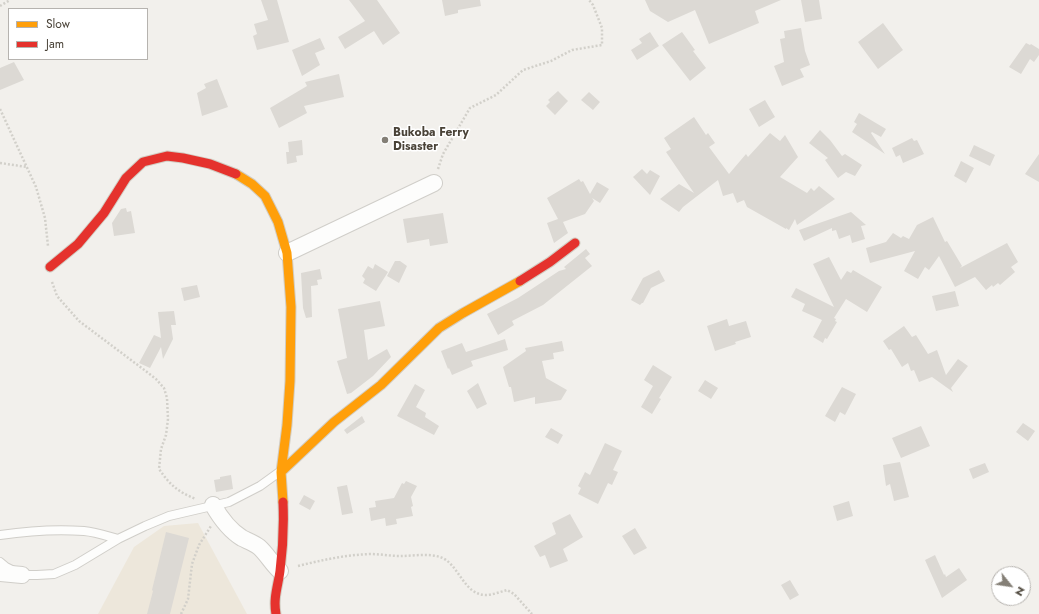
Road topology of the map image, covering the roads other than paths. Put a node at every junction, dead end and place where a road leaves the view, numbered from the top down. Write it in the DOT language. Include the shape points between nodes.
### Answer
graph roads {
  1 [pos="434,183"];
  2 [pos="575,243"];
  3 [pos="287,253"];
  4 [pos="50,267"];
  5 [pos="281,472"];
  6 [pos="216,512"];
  7 [pos="0,535"];
  8 [pos="118,539"];
  9 [pos="0,562"];
  10 [pos="280,571"];
  11 [pos="0,573"];
  12 [pos="22,575"];
  13 [pos="276,614"];
  1 -- 3 [label="street"];
  2 -- 5 [label="street" via="526,278 439,328 381,385 334,422"];
  3 -- 4 [label="street" via="278,222 265,196 252,184 210,164 167,156 143,162 137,167 126,178 104,213 78,244"];
  3 -- 5 [label="street" via="291,307 290,381"];
  5 -- 6 [label="lane"];
  5 -- 10 [label="street" via="284,526"];
  6 -- 8 [label="lane" via="169,516"];
  6 -- 10 [label="street" via="233,531 263,551"];
  7 -- 8 [label="lane" via="85,531"];
  8 -- 12 [label="lane" via="75,565 54,574"];
  9 -- 12 [label="lane"];
  10 -- 13 [label="street" via="274,603"];
  11 -- 12 [label="street"];
}
